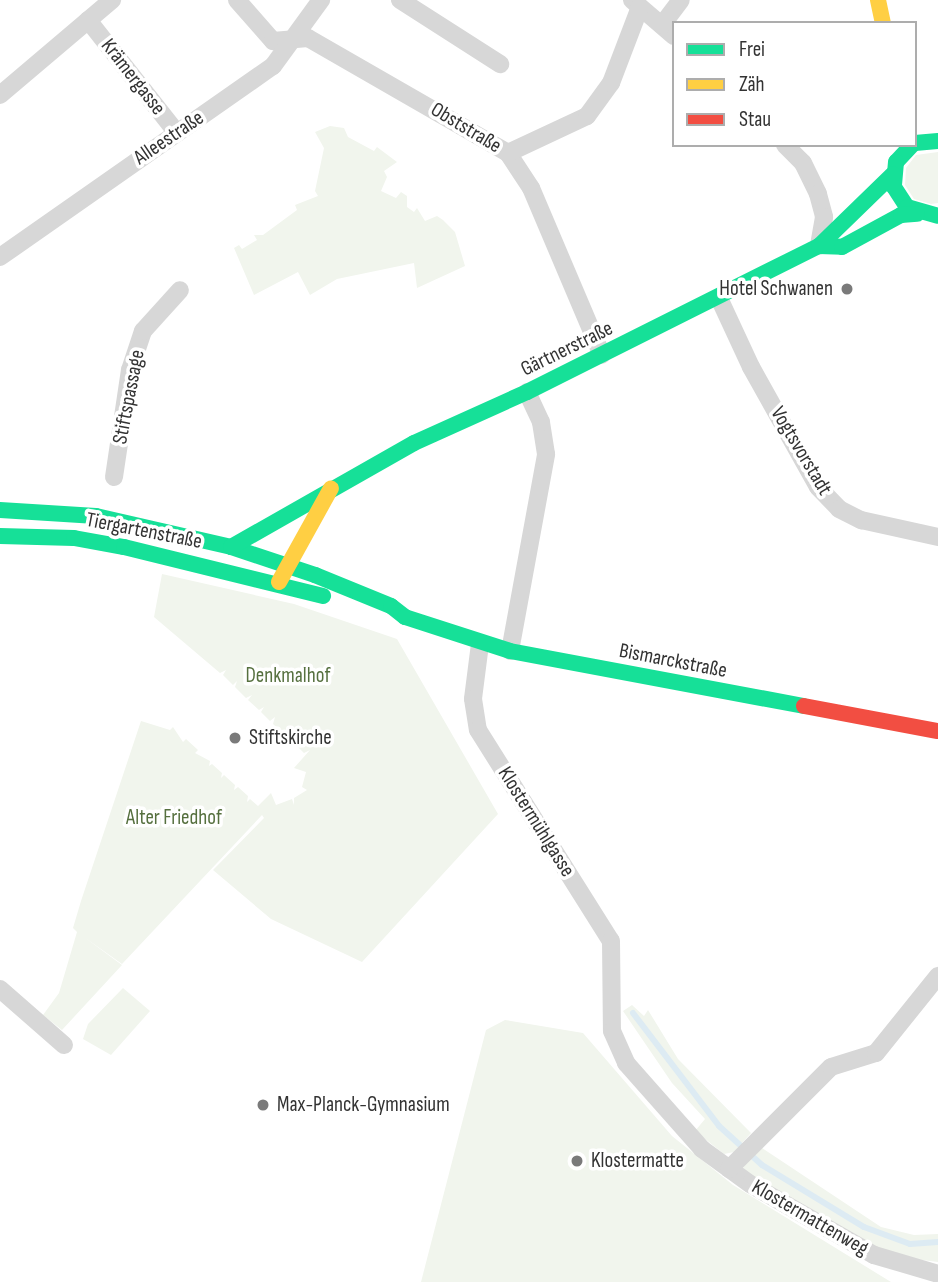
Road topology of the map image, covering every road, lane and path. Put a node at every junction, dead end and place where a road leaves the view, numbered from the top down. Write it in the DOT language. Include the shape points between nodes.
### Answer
graph roads {
  1 [pos="112,0"];
  2 [pos="237,0"];
  3 [pos="321,0"];
  4 [pos="400,0"];
  5 [pos="681,0"];
  6 [pos="878,0"];
  7 [pos="636,3"];
  8 [pos="88,20"];
  9 [pos="672,21"];
  10 [pos="883,21"];
  11 [pos="668,31"];
  12 [pos="295,39"];
  13 [pos="500,64"];
  14 [pos="0,95"];
  15 [pos="177,133"];
  16 [pos="938,141"];
  17 [pos="917,144"];
  18 [pos="787,147"];
  19 [pos="911,147"];
  20 [pos="508,153"];
  21 [pos="893,174"];
  22 [pos="917,214"];
  23 [pos="938,216"];
  24 [pos="819,246"];
  25 [pos="0,257"];
  26 [pos="180,290"];
  27 [pos="719,298"];
  28 [pos="603,355"];
  29 [pos="527,392"];
  30 [pos="114,477"];
  31 [pos="331,488"];
  32 [pos="0,510"];
  33 [pos="282,521"];
  34 [pos="0,536"];
  35 [pos="938,537"];
  36 [pos="231,547"];
  37 [pos="281,562"];
  38 [pos="279,582"];
  39 [pos="405,617"];
  40 [pos="480,644"];
  41 [pos="510,651"];
  42 [pos="938,731"];
  43 [pos="938,976"];
  44 [pos="0,989"];
  45 [pos="610,995"];
  46 [pos="64,1045"];
  47 [pos="735,1163"];
  48 [pos="934,1273"];
  1 -- 8 [label="street"];
  2 -- 12 [label="street, Obststraße" via="273,41"];
  3 -- 12 [label="street, Alleestraße"];
  4 -- 13 [label="street"];
  5 -- 9 [label="street"];
  6 -- 10 [label="main road"];
  7 -- 11 [label="street"];
  7 -- 20 [label="street" via="611,83 587,116"];
  8 -- 14 [label="street"];
  8 -- 15 [label="street, Krämergasse"];
  12 -- 15 [label="street, Alleestraße" via="272,66"];
  12 -- 20 [label="street, Obststraße" via="308,38"];
  15 -- 25 [label="street, Alleestraße"];
  16 -- 17 [label="main road"];
  18 -- 24 [label="street" via="803,163 818,194 824,216"];
  19 -- 21 [label="main road, Gärtnerstraße"];
  20 -- 28 [label="street, Obststraße" via="531,188"];
  21 -- 22 [label="main road" via="899,198"];
  21 -- 24 [label="main road, Gärtnerstraße"];
  22 -- 23 [label="main road"];
  22 -- 24 [label="main road, Gärtnerstraße" via="901,215 842,247"];
  24 -- 27 [label="main road, Gärtnerstraße"];
  26 -- 30 [label="street, Stiftspassage" via="143,331 130,370"];
  27 -- 28 [label="main road, Gärtnerstraße"];
  27 -- 35 [label="street, Vogtsvorstadt" via="751,367 818,487 839,509 861,520"];
  28 -- 29 [label="main road, Gärtnerstraße"];
  29 -- 31 [label="main road, Gärtnerstraße" via="414,443"];
  29 -- 41 [label="street" via="541,422 546,454"];
  31 -- 33 [label="main road, Gärtnerstraße"];
  31 -- 37 [label="main road"];
  32 -- 36 [label="main road, Tiergartenstraße" via="96,516"];
  33 -- 36 [label="main road, Gärtnerstraße"];
  33 -- 37 [label="main road"];
  34 -- 38 [label="main road, Tiergartenstraße" via="74,538"];
  36 -- 37 [label="main road, Tiergartenstraße"];
  37 -- 38 [label="main road"];
  37 -- 39 [label="main road, Bismarckstraße" via="391,606"];
  38 -- 39 [label="main road, Bismarckstraße" via="387,619"];
  39 -- 40 [label="main road, Bismarckstraße"];
  40 -- 41 [label="main road, Bismarckstraße"];
  40 -- 45 [label="street, Klostermühlgasse" via="473,699 478,730 611,941"];
  41 -- 42 [label="main road, Bismarckstraße"];
  43 -- 47 [label="street, Klostermattenweg" via="876,1053 831,1067"];
  44 -- 46 [label="street"];
  45 -- 47 [label="street, Klostermattenweg" via="612,1031 626,1063 702,1149"];
  47 -- 48 [label="street, Klostermattenweg" via="874,1255"];
}
